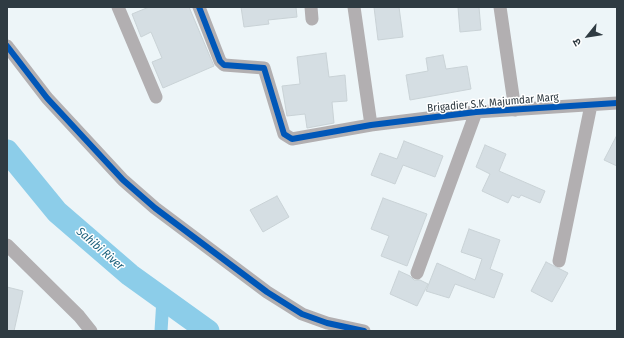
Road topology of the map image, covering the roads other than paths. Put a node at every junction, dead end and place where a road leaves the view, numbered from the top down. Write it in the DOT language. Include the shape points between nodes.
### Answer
graph roads {
  1 [pos="118,7"];
  2 [pos="199,7"];
  3 [pos="354,7"];
  4 [pos="500,7"];
  5 [pos="7,46"];
  6 [pos="156,97"];
  7 [pos="617,103"];
  8 [pos="591,105"];
  9 [pos="515,110"];
  10 [pos="476,112"];
  11 [pos="371,125"];
  12 [pos="7,244"];
  13 [pos="559,262"];
  14 [pos="417,273"];
  15 [pos="91,331"];
  16 [pos="364,331"];
  1 -- 6 [label="street"];
  2 -- 11 [label="street, Brigadier S.K. Majumdar Marg" via="220,61 224,65 264,68 284,134 288,137 296,139"];
  3 -- 11 [label="street"];
  4 -- 9 [label="street"];
  5 -- 16 [label="street" via="47,98 123,180 155,208 267,292 302,314 327,323"];
  7 -- 8 [label="street, Brigadier S.K. Majumdar Marg"];
  8 -- 9 [label="street, Brigadier S.K. Majumdar Marg"];
  8 -- 13 [label="street"];
  9 -- 10 [label="street, Brigadier S.K. Majumdar Marg"];
  10 -- 11 [label="street, Brigadier S.K. Majumdar Marg"];
  10 -- 14 [label="street"];
  12 -- 15 [label="street"];
}
